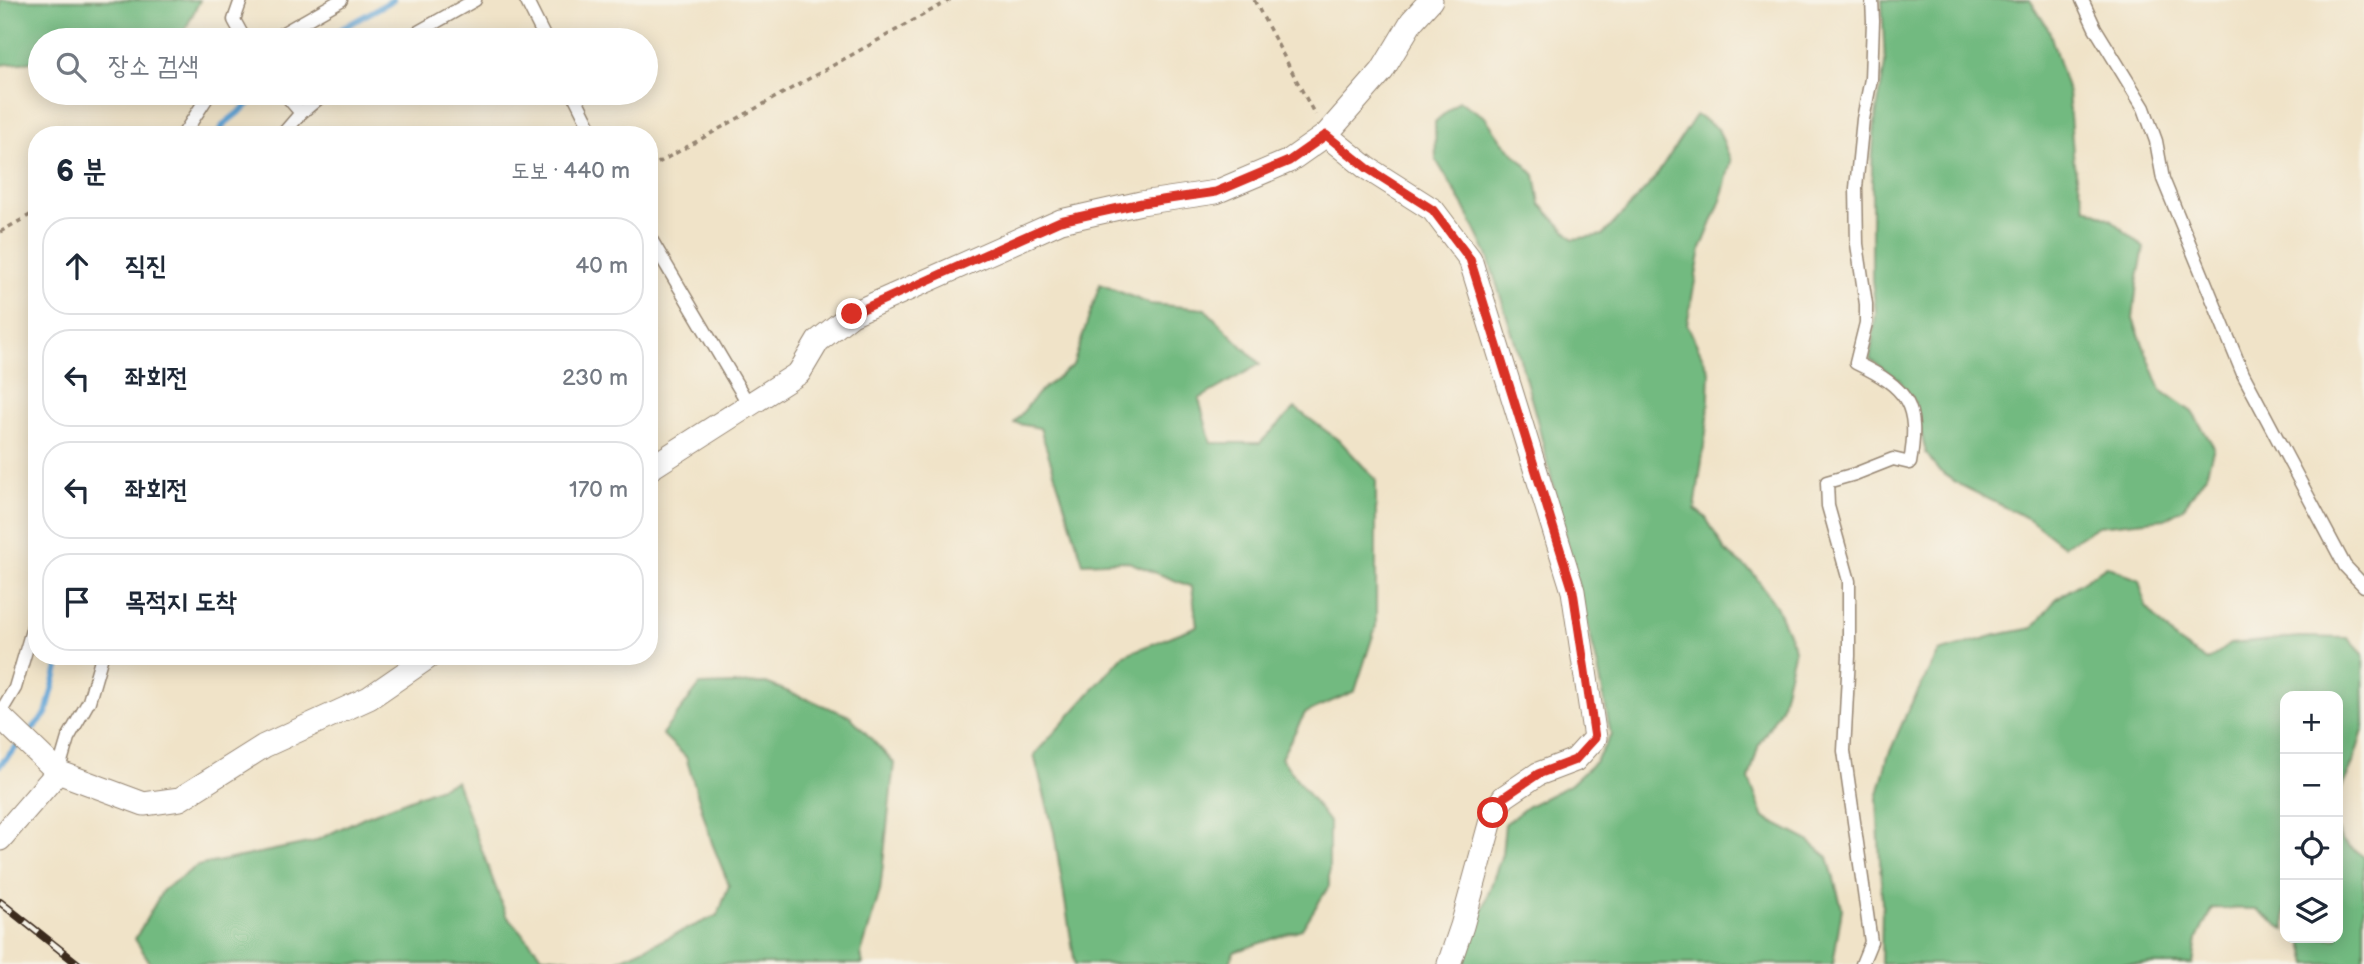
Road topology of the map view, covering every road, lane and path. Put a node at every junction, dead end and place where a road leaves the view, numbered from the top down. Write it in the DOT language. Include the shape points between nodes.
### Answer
graph roads {
  1 [pos="241,0"];
  2 [pos="341,0"];
  3 [pos="475,0"];
  4 [pos="526,0"];
  5 [pos="950,0"];
  6 [pos="1254,0"];
  7 [pos="1431,0"];
  8 [pos="1871,0"];
  9 [pos="2082,0"];
  10 [pos="238,28"];
  11 [pos="292,28"];
  12 [pos="425,28"];
  13 [pos="540,28"];
  14 [pos="202,105"];
  15 [pos="294,105"];
  16 [pos="310,105"];
  17 [pos="579,105"];
  18 [pos="300,113"];
  19 [pos="189,126"];
  20 [pos="289,126"];
  21 [pos="590,126"];
  22 [pos="1326,135"];
  23 [pos="658,163"];
  24 [pos="28,216"];
  25 [pos="0,232"];
  26 [pos="658,251"];
  27 [pos="749,405"];
  28 [pos="658,463"];
  29 [pos="2364,586"];
  30 [pos="28,644"];
  31 [pos="99,665"];
  32 [pos="417,665"];
  33 [pos="4,719"];
  34 [pos="53,768"];
  35 [pos="0,839"];
  36 [pos="1449,964"];
  37 [pos="1862,964"];
  1 -- 10 [label="lane" via="234,20"];
  2 -- 11 [label="lane"];
  3 -- 12 [label="lane"];
  4 -- 13 [label="lane"];
  5 -- 23 [label="path"];
  6 -- 22 [label="path"];
  7 -- 22 [label="street" via="1412,21 1382,71"];
  8 -- 37 [label="lane" via="1871,79 1856,188 1866,323 1856,363 1900,391 1910,404 1914,439 1910,463 1892,459 1827,482 1828,506 1849,581 1844,751 1871,942"];
  9 -- 29 [label="lane" via="2144,108 2163,179 2243,374 2346,566"];
  14 -- 19 [label="lane"];
  15 -- 18 [label="lane"];
  16 -- 18 [label="lane"];
  17 -- 21 [label="lane"];
  18 -- 20 [label="lane"];
  22 -- 27 [label="street" via="1289,161 1216,192 1060,221 852,314 818,341 799,373"];
  22 -- 36 [label="street" via="1433,210 1470,259 1573,591 1591,705 1595,738 1575,760 1538,774 1504,797 1493,813"];
  24 -- 25 [label="path"];
  26 -- 27 [label="lane"];
  27 -- 28 [label="street"];
  30 -- 33 [label="lane"];
  31 -- 34 [label="lane" via="89,701"];
  32 -- 34 [label="street" via="369,698 264,746 180,799 144,804"];
  33 -- 34 [label="street"];
  34 -- 35 [label="street"];
}
